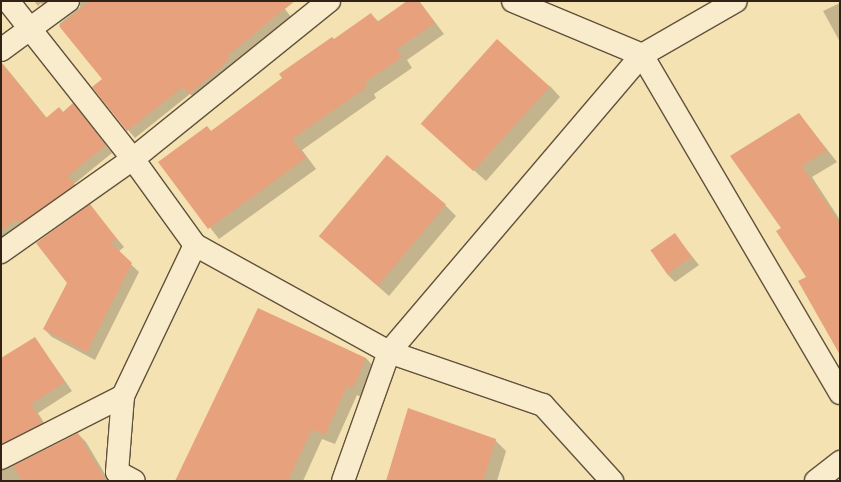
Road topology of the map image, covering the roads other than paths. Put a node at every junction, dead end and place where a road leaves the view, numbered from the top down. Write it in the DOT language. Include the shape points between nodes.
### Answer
graph roads {
  1 [pos="8,1"];
  2 [pos="68,1"];
  3 [pos="329,1"];
  4 [pos="513,1"];
  5 [pos="736,1"];
  6 [pos="29,30"];
  7 [pos="1,50"];
  8 [pos="642,55"];
  9 [pos="133,159"];
  10 [pos="195,245"];
  11 [pos="1,252"];
  12 [pos="389,352"];
  13 [pos="840,393"];
  14 [pos="123,396"];
  15 [pos="1,458"];
  16 [pos="840,462"];
  17 [pos="134,481"];
  18 [pos="343,481"];
  19 [pos="612,481"];
  20 [pos="816,481"];
  1 -- 6 [label="street"];
  2 -- 6 [label="street"];
  3 -- 9 [label="street"];
  4 -- 8 [label="street"];
  5 -- 8 [label="street"];
  6 -- 7 [label="street"];
  6 -- 9 [label="street"];
  8 -- 12 [label="street"];
  8 -- 13 [label="street"];
  9 -- 10 [label="street"];
  9 -- 11 [label="street"];
  10 -- 12 [label="street"];
  10 -- 14 [label="street"];
  12 -- 18 [label="street"];
  12 -- 19 [label="street" via="543,405"];
  14 -- 15 [label="street"];
  14 -- 17 [label="street" via="117,472"];
  16 -- 20 [label="street"];
}
